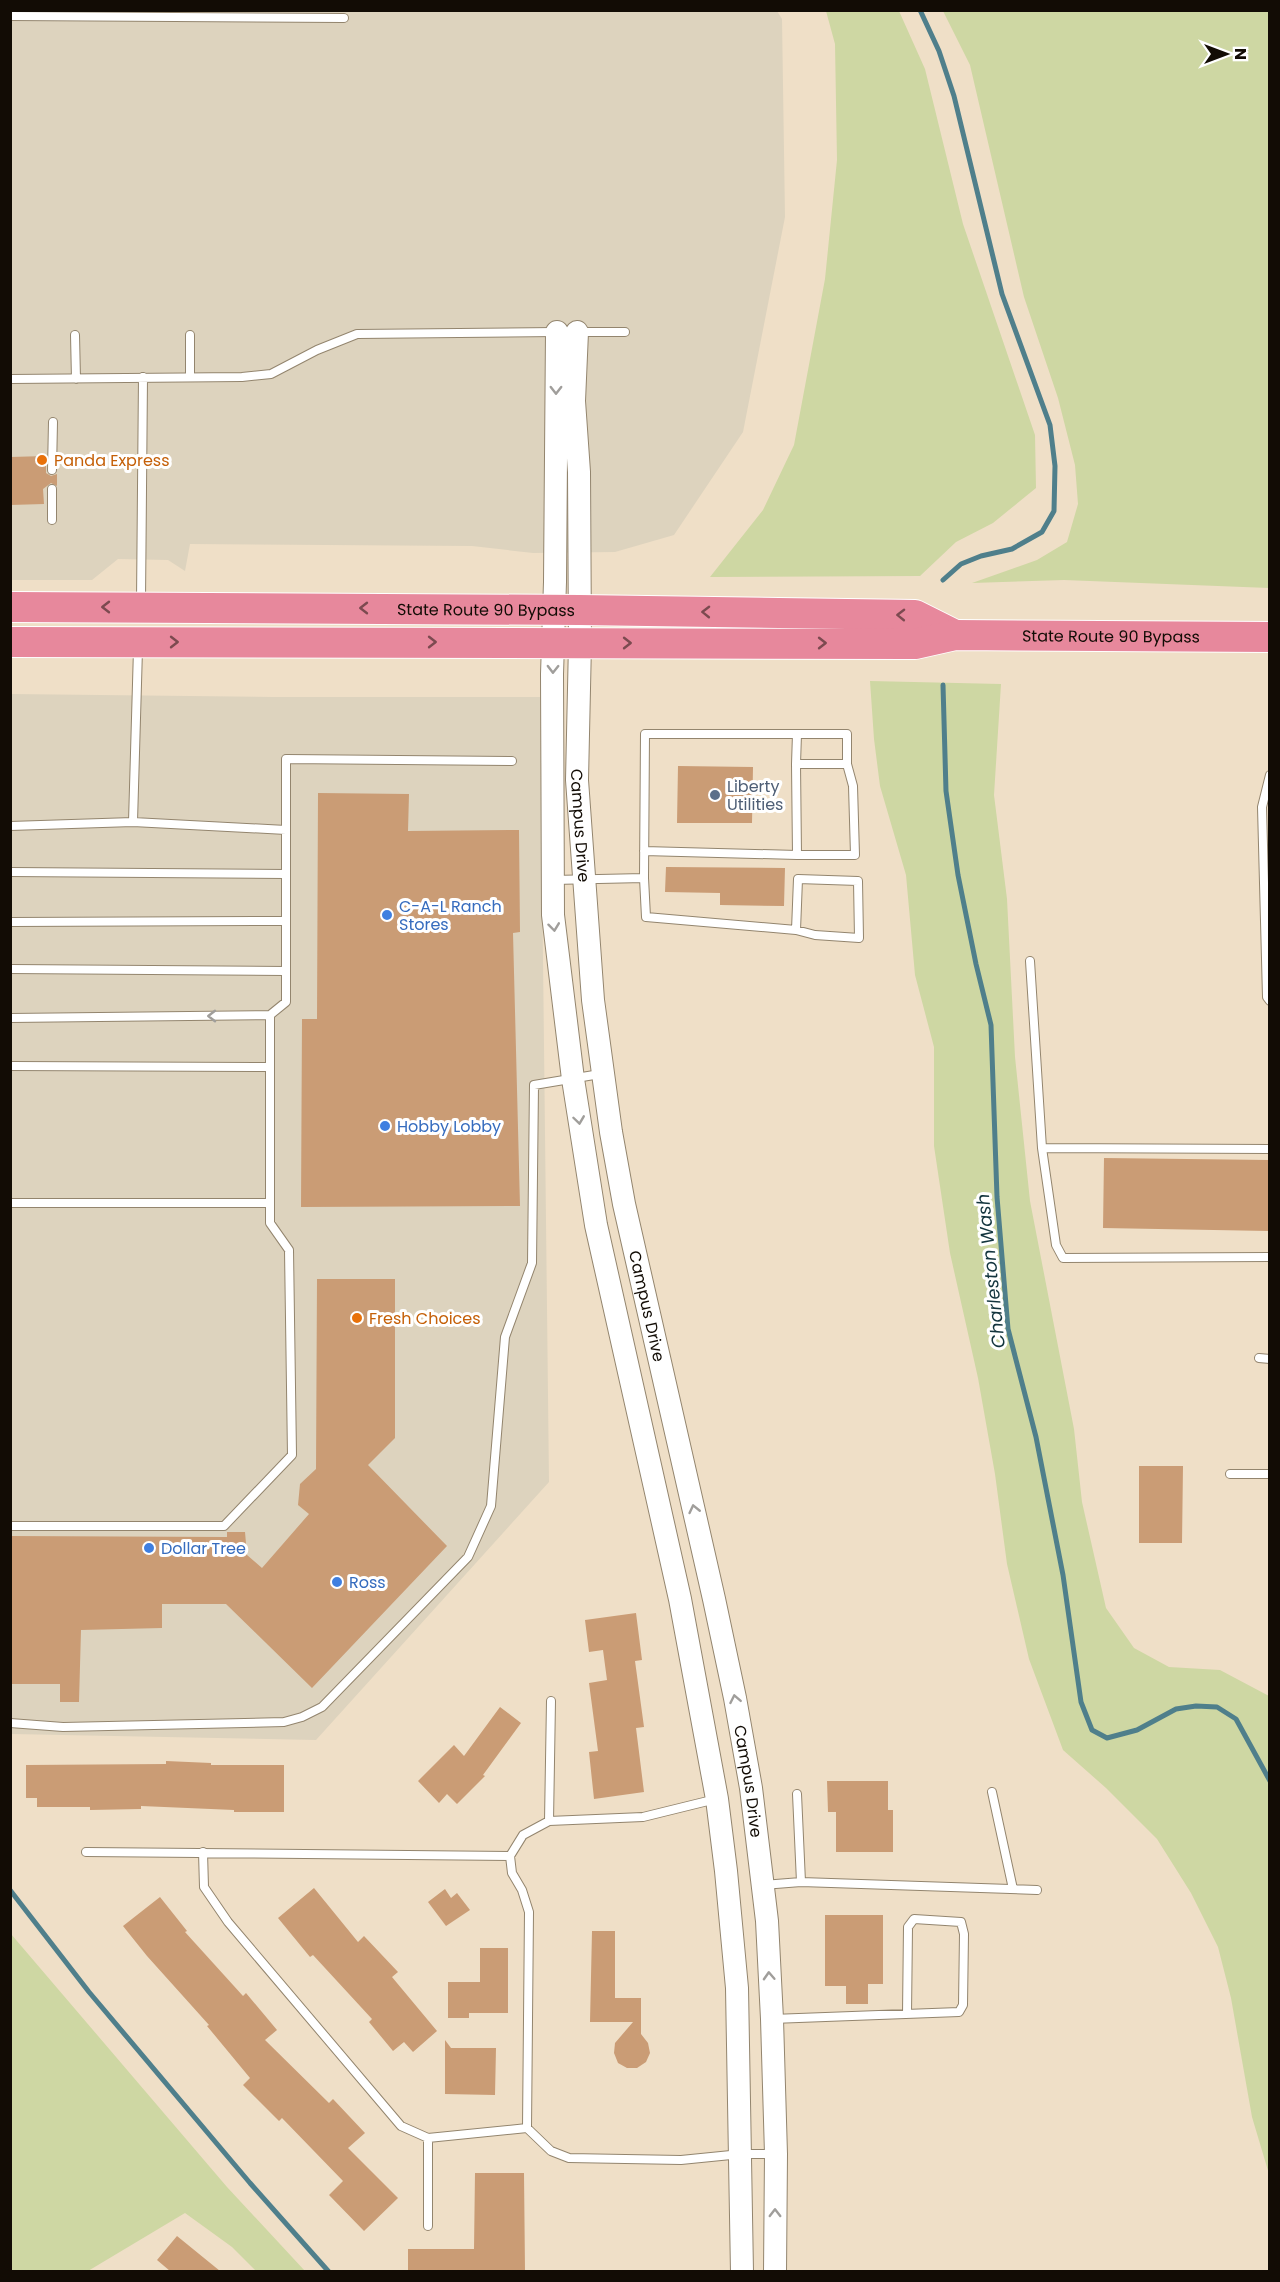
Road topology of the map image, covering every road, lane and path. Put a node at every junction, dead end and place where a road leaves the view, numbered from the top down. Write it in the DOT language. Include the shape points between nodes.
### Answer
graph roads {
  1 [pos="290,14"];
  2 [pos="10,16"];
  3 [pos="344,18"];
  4 [pos="567,332"];
  5 [pos="625,332"];
  6 [pos="75,335"];
  7 [pos="190,335"];
  8 [pos="190,376"];
  9 [pos="143,377"];
  10 [pos="10,379"];
  11 [pos="76,379"];
  12 [pos="53,422"];
  13 [pos="52,470"];
  14 [pos="52,489"];
  15 [pos="52,520"];
  16 [pos="10,607"];
  17 [pos="141,607"];
  18 [pos="567,610"];
  19 [pos="955,635"];
  20 [pos="1269,637"];
  21 [pos="10,642"];
  22 [pos="138,642"];
  23 [pos="567,643"];
  24 [pos="797,734"];
  25 [pos="512,761"];
  26 [pos="796,764"];
  27 [pos="847,764"];
  28 [pos="1269,775"];
  29 [pos="134,822"];
  30 [pos="10,826"];
  31 [pos="286,830"];
  32 [pos="645,851"];
  33 [pos="797,855"];
  34 [pos="10,872"];
  35 [pos="286,874"];
  36 [pos="644,878"];
  37 [pos="552,880"];
  38 [pos="583,880"];
  39 [pos="286,921"];
  40 [pos="10,922"];
  41 [pos="796,930"];
  42 [pos="1030,961"];
  43 [pos="10,969"];
  44 [pos="286,970"];
  45 [pos="1269,1001"];
  46 [pos="270,1015"];
  47 [pos="10,1017"];
  48 [pos="10,1066"];
  49 [pos="270,1067"];
  50 [pos="603,1074"];
  51 [pos="573,1079"];
  52 [pos="1042,1148"];
  53 [pos="1269,1149"];
  54 [pos="10,1203"];
  55 [pos="270,1203"];
  56 [pos="1269,1257"];
  57 [pos="1259,1358"];
  58 [pos="1269,1359"];
  59 [pos="1230,1474"];
  60 [pos="1269,1474"];
  61 [pos="10,1526"];
  62 [pos="551,1701"];
  63 [pos="10,1723"];
  64 [pos="992,1792"];
  65 [pos="797,1794"];
  66 [pos="717,1799"];
  67 [pos="549,1821"];
  68 [pos="86,1852"];
  69 [pos="203,1852"];
  70 [pos="510,1856"];
  71 [pos="801,1882"];
  72 [pos="762,1885"];
  73 [pos="1013,1889"];
  74 [pos="1037,1890"];
  75 [pos="907,2014"];
  76 [pos="772,2019"];
  77 [pos="527,2128"];
  78 [pos="428,2138"];
  79 [pos="741,2154"];
  80 [pos="776,2154"];
  81 [pos="428,2226"];
  82 [pos="742,2271"];
  83 [pos="775,2271"];
  1 -- 2 [label="lane"];
  1 -- 3 [label="lane"];
  4 -- 5 [label="lane"];
  4 -- 8 [label="lane" via="357,334 271,374"];
  4 -- 18 [label="street, Campus Drive" via="579,472"];
  6 -- 11 [label="lane"];
  7 -- 8 [label="lane"];
  8 -- 9 [label="lane"];
  9 -- 11 [label="lane"];
  9 -- 17 [label="lane"];
  10 -- 11 [label="lane"];
  12 -- 13 [label="lane"];
  14 -- 15 [label="lane"];
  17 -- 16 [label="highway, State Route 90 Bypass, one-way"];
  18 -- 17 [label="highway, State Route 90 Bypass, one-way"];
  19 -- 18 [label="highway, State Route 90 Bypass, one-way" via="915,615"];
  18 -- 23 [label="street, Campus Drive"];
  19 -- 20 [label="highway, State Route 90 Bypass"];
  23 -- 19 [label="highway, State Route 90 Bypass, one-way" via="915,644"];
  21 -- 22 [label="highway, State Route 90 Bypass"];
  22 -- 23 [label="highway, State Route 90 Bypass, one-way"];
  22 -- 29 [label="lane"];
  23 -- 37 [label="street, Campus Drive, one-way"];
  23 -- 38 [label="street, Campus Drive"];
  24 -- 26 [label="lane"];
  24 -- 27 [label="lane" via="847,734"];
  24 -- 32 [label="lane" via="645,734"];
  25 -- 31 [label="lane" via="286,759"];
  26 -- 27 [label="lane"];
  26 -- 33 [label="lane"];
  27 -- 33 [label="lane" via="853,786 855,855"];
  28 -- 45 [label="lane" via="1262,807"];
  29 -- 30 [label="lane"];
  29 -- 31 [label="lane"];
  31 -- 35 [label="lane"];
  32 -- 33 [label="lane"];
  32 -- 36 [label="lane"];
  34 -- 35 [label="lane"];
  35 -- 39 [label="lane"];
  36 -- 38 [label="lane"];
  36 -- 41 [label="lane" via="646,917"];
  37 -- 38 [label="lane"];
  37 -- 51 [label="street, Campus Drive, one-way"];
  38 -- 50 [label="street, Campus Drive"];
  39 -- 40 [label="lane"];
  39 -- 44 [label="lane"];
  41 -- 41 [label="lane" via="859,938 858,881 798,879"];
  42 -- 52 [label="lane"];
  43 -- 44 [label="lane"];
  44 -- 46 [label="lane" via="286,1002"];
  46 -- 47 [label="lane, one-way"];
  46 -- 49 [label="lane"];
  48 -- 49 [label="lane"];
  49 -- 55 [label="lane"];
  50 -- 51 [label="lane"];
  72 -- 50 [label="street, Campus Drive, one-way" via="735,1698 624,1204"];
  51 -- 63 [label="lane" via="534,1086 532,1263 506,1336 492,1506 468,1557 322,1707 302,1717 284,1722 75,1727"];
  51 -- 66 [label="street, Campus Drive, one-way" via="596,1225 680,1599"];
  52 -- 53 [label="lane"];
  52 -- 56 [label="lane" via="1056,1245 1063,1258"];
  54 -- 55 [label="lane"];
  55 -- 61 [label="lane" via="270,1223 289,1250 292,1455 224,1526"];
  57 -- 58 [label="lane"];
  59 -- 60 [label="lane"];
  62 -- 67 [label="lane"];
  64 -- 73 [label="lane"];
  65 -- 71 [label="lane"];
  66 -- 67 [label="lane" via="643,1817"];
  66 -- 79 [label="street, Campus Drive" via="737,1988"];
  67 -- 70 [label="lane" via="523,1835"];
  68 -- 69 [label="lane"];
  69 -- 70 [label="lane"];
  69 -- 78 [label="lane" via="204,1887 228,1922 400,2126"];
  70 -- 77 [label="lane" via="512,1873 529,1912"];
  71 -- 72 [label="lane"];
  71 -- 73 [label="lane"];
  76 -- 72 [label="street, Campus Drive, one-way"];
  73 -- 74 [label="lane"];
  75 -- 75 [label="lane" via="908,1927 914,1919 961,1922 963,2005 959,2012"];
  75 -- 76 [label="lane"];
  76 -- 80 [label="street, Campus Drive"];
  77 -- 78 [label="lane"];
  77 -- 79 [label="lane" via="551,2151 569,2158 681,2160"];
  78 -- 81 [label="lane"];
  79 -- 80 [label="lane"];
  79 -- 82 [label="street, Campus Drive"];
  83 -- 80 [label="street, Campus Drive, one-way"];
}
